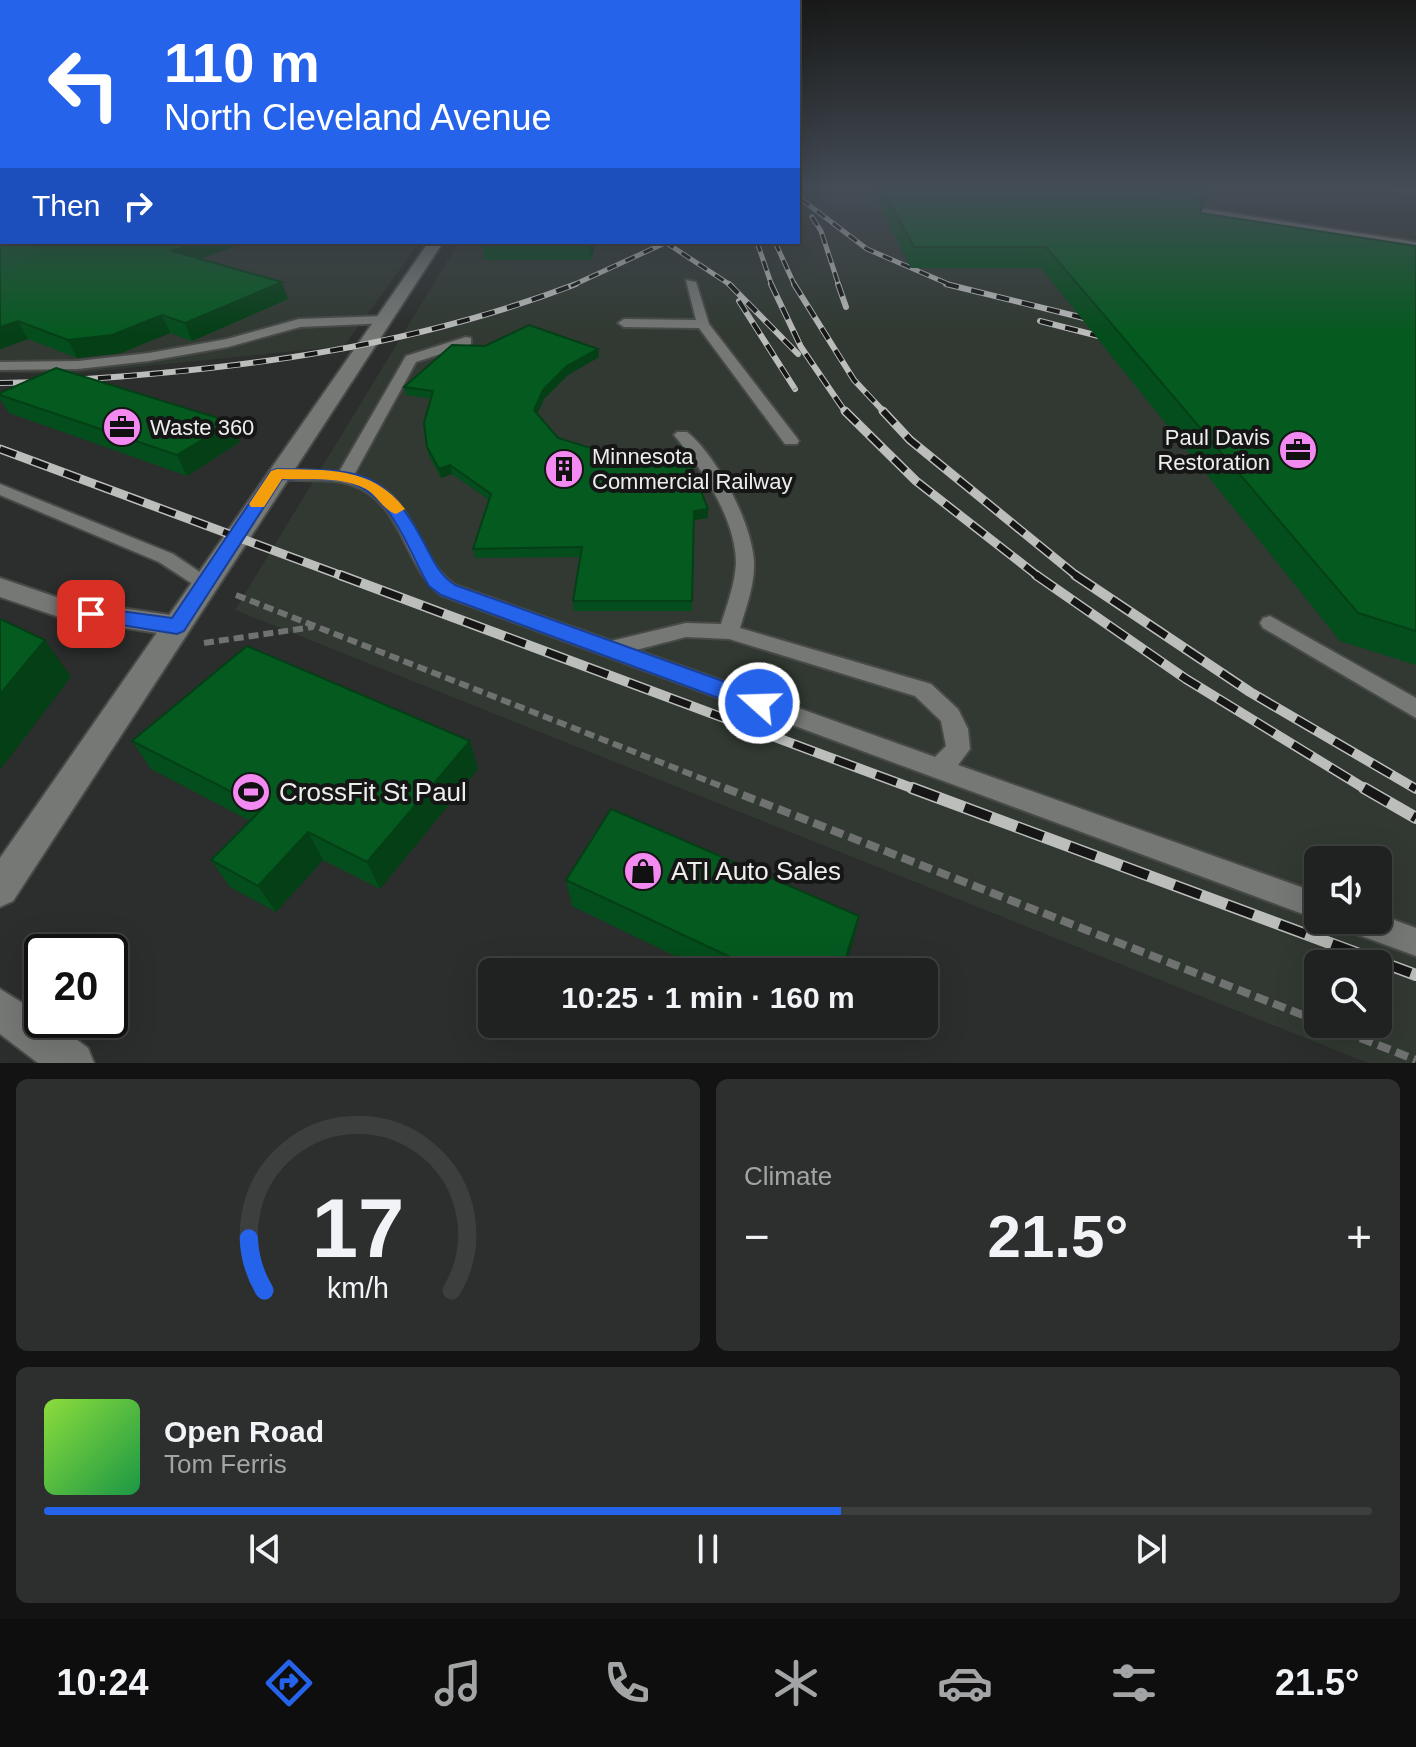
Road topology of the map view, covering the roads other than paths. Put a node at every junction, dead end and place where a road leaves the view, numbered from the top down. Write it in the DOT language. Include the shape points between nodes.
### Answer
graph roads {
  1 [pos="1355,236"];
  2 [pos="435,244"];
  3 [pos="1416,245"];
  4 [pos="690,282"];
  5 [pos="384,320"];
  6 [pos="624,323"];
  7 [pos="703,324"];
  8 [pos="466,341"];
  9 [pos="0,366"];
  10 [pos="682,435"];
  11 [pos="791,441"];
  12 [pos="277,474"];
  13 [pos="345,476"];
  14 [pos="0,489"];
  15 [pos="206,583"];
  16 [pos="0,587"];
  17 [pos="1270,623"];
  18 [pos="729,632"];
  19 [pos="170,635"];
  20 [pos="609,649"];
  21 [pos="1416,709"];
  22 [pos="939,769"];
  23 [pos="0,889"];
  24 [pos="1304,902"];
  25 [pos="1392,933"];
  26 [pos="1416,942"];
  27 [pos="0,1009"];
  28 [pos="73,1063"];
  1 -- 3 [label="lane"];
  2 -- 5 [label="street"];
  4 -- 7 [label="lane"];
  5 -- 9 [label="lane" via="299,323 149,357"];
  5 -- 12 [label="street"];
  6 -- 7 [label="lane"];
  7 -- 11 [label="lane"];
  8 -- 13 [label="lane" via="411,359"];
  10 -- 18 [label="lane" via="699,449 743,544 745,562"];
  12 -- 13 [label="lane"];
  12 -- 15 [label="street"];
  13 -- 20 [label="lane" via="374,486 387,498 436,582 448,590"];
  14 -- 15 [label="lane" via="166,558"];
  15 -- 19 [label="street"];
  16 -- 19 [label="street" via="27,600"];
  17 -- 21 [label="lane"];
  18 -- 20 [label="lane" via="686,630"];
  18 -- 22 [label="lane" via="923,690 945,708 958,729 958,749"];
  19 -- 23 [label="street"];
  20 -- 22 [label="lane"];
  22 -- 24 [label="lane"];
  25 -- 26 [label="lane"];
  27 -- 28 [label="street"];
}
